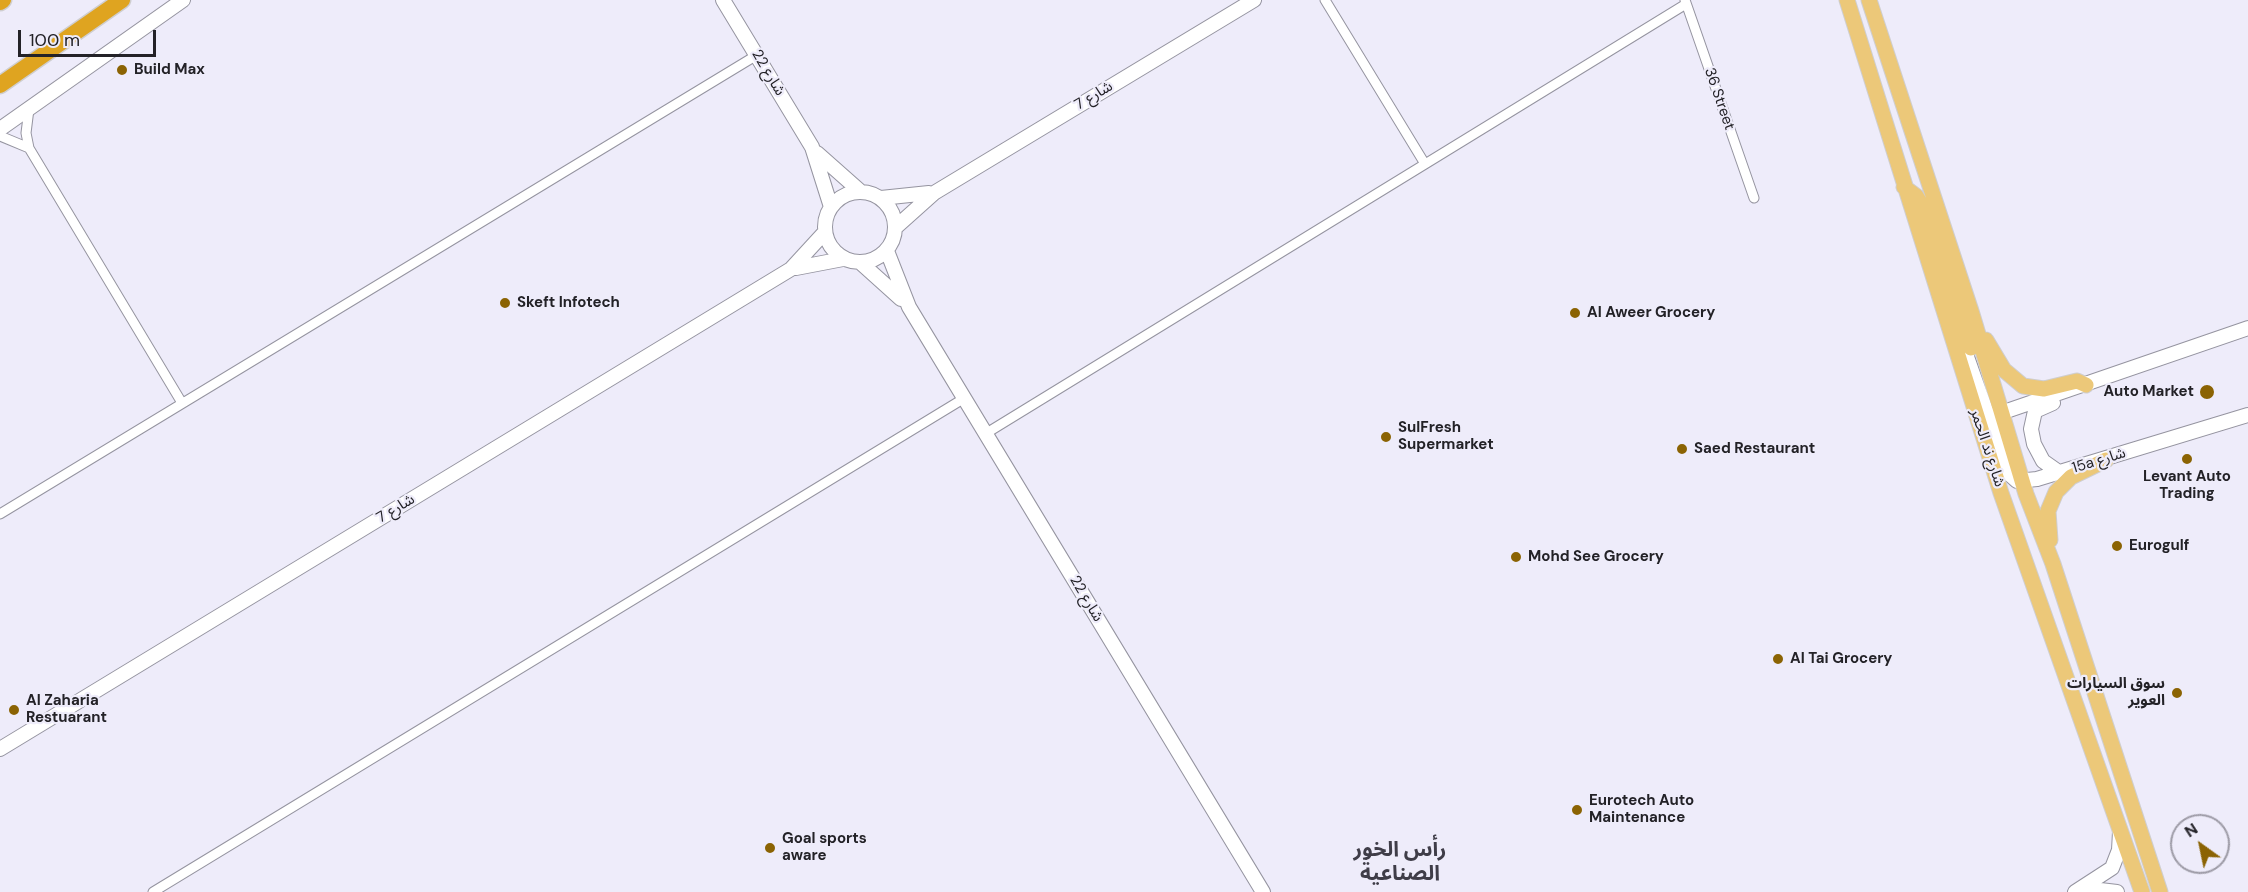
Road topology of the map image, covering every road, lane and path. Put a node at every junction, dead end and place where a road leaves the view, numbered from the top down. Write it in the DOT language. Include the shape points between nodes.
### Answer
graph roads {
  1 [pos="122,0"];
  2 [pos="183,0"];
  3 [pos="723,0"];
  4 [pos="1254,0"];
  5 [pos="1325,0"];
  6 [pos="1847,0"];
  7 [pos="1869,0"];
  8 [pos="1686,2"];
  9 [pos="757,55"];
  10 [pos="0,85"];
  11 [pos="29,109"];
  12 [pos="0,129"];
  13 [pos="0,136"];
  14 [pos="812,147"];
  15 [pos="29,148"];
  16 [pos="1425,164"];
  17 [pos="1904,187"];
  18 [pos="861,192"];
  19 [pos="934,192"];
  20 [pos="881,198"];
  21 [pos="1754,198"];
  22 [pos="831,207"];
  23 [pos="896,227"];
  24 [pos="825,232"];
  25 [pos="887,251"];
  26 [pos="843,259"];
  27 [pos="861,263"];
  28 [pos="791,269"];
  29 [pos="909,307"];
  30 [pos="1971,310"];
  31 [pos="2248,328"];
  32 [pos="1993,385"];
  33 [pos="2086,385"];
  34 [pos="963,399"];
  35 [pos="182,403"];
  36 [pos="2248,416"];
  37 [pos="1990,420"];
  38 [pos="984,434"];
  39 [pos="2106,460"];
  40 [pos="2060,473"];
  41 [pos="2023,482"];
  42 [pos="2001,493"];
  43 [pos="0,514"];
  44 [pos="2053,564"];
  45 [pos="2074,630"];
  46 [pos="2062,704"];
  47 [pos="2079,716"];
  48 [pos="0,749"];
  49 [pos="2098,801"];
  50 [pos="2116,817"];
  51 [pos="153,892"];
  52 [pos="1263,892"];
  53 [pos="2075,892"];
  54 [pos="2088,892"];
  55 [pos="2117,892"];
  56 [pos="2142,892"];
  57 [pos="2160,892"];
  1 -- 10 [label="highway"];
  2 -- 11 [label="street"];
  3 -- 9 [label="street, شارع 22"];
  4 -- 19 [label="street, شارع 7"];
  5 -- 16 [label="street"];
  6 -- 17 [label="main road, شارع ند الحمر"];
  7 -- 30 [label="main road, شارع ند الحمر"];
  8 -- 16 [label="street"];
  8 -- 21 [label="street, 36 Street"];
  9 -- 14 [label="street, شارع 22"];
  9 -- 35 [label="street"];
  11 -- 12 [label="street"];
  11 -- 15 [label="street"];
  13 -- 15 [label="street"];
  14 -- 18 [label="street, شارع 22"];
  14 -- 22 [label="street, شارع 22"];
  15 -- 35 [label="street"];
  16 -- 38 [label="street"];
  17 -- 32 [label="main road" via="1924,209 1984,384"];
  17 -- 37 [label="main road, شارع ند الحمر" via="1936,289"];
  18 -- 20 [label="street"];
  18 -- 22 [label="street" via="839,199"];
  19 -- 20 [label="street"];
  19 -- 23 [label="street"];
  20 -- 23 [label="street" via="889,206"];
  22 -- 24 [label="street"];
  23 -- 25 [label="street"];
  24 -- 26 [label="street" via="828,243"];
  24 -- 28 [label="street, شارع 7"];
  25 -- 27 [label="street"];
  25 -- 29 [label="street, شارع 22"];
  26 -- 27 [label="street"];
  26 -- 28 [label="street, شارع 7"];
  27 -- 29 [label="street, شارع 22"];
  28 -- 48 [label="street, شارع 7"];
  29 -- 34 [label="street, شارع 22"];
  30 -- 32 [label="main road, شارع ند الحمر"];
  30 -- 33 [label="main road" via="1998,361 2016,382 2037,389 2072,382"];
  31 -- 33 [label="street"];
  32 -- 37 [label="main road, شارع ند الحمر"];
  33 -- 37 [label="street"];
  33 -- 40 [label="street" via="2040,407 2031,418 2038,453"];
  34 -- 38 [label="street, شارع 22"];
  34 -- 51 [label="street"];
  35 -- 43 [label="street"];
  36 -- 39 [label="street, 15a شارع"];
  37 -- 41 [label="main road, شارع ند الحمر"];
  37 -- 42 [label="main road, شارع ند الحمر"];
  38 -- 52 [label="street, شارع 22"];
  39 -- 40 [label="street, 15a شارع"];
  39 -- 44 [label="main road" via="2067,480 2053,497 2048,518"];
  40 -- 41 [label="street, 15a شارع"];
  41 -- 44 [label="main road, شارع ند الحمر"];
  42 -- 45 [label="main road" via="2007,484 2014,483 2020,488 2058,603"];
  42 -- 47 [label="main road, شارع ند الحمر"];
  44 -- 45 [label="main road, شارع ند الحمر"];
  45 -- 57 [label="main road, شارع ند الحمر"];
  46 -- 47 [label="main road"];
  47 -- 50 [label="main road, شارع ند الحمر"];
  49 -- 50 [label="main road"];
  50 -- 53 [label="street" via="2119,850 2112,868"];
  50 -- 56 [label="main road, شارع ند الحمر"];
  54 -- 55 [label="street"];
}
